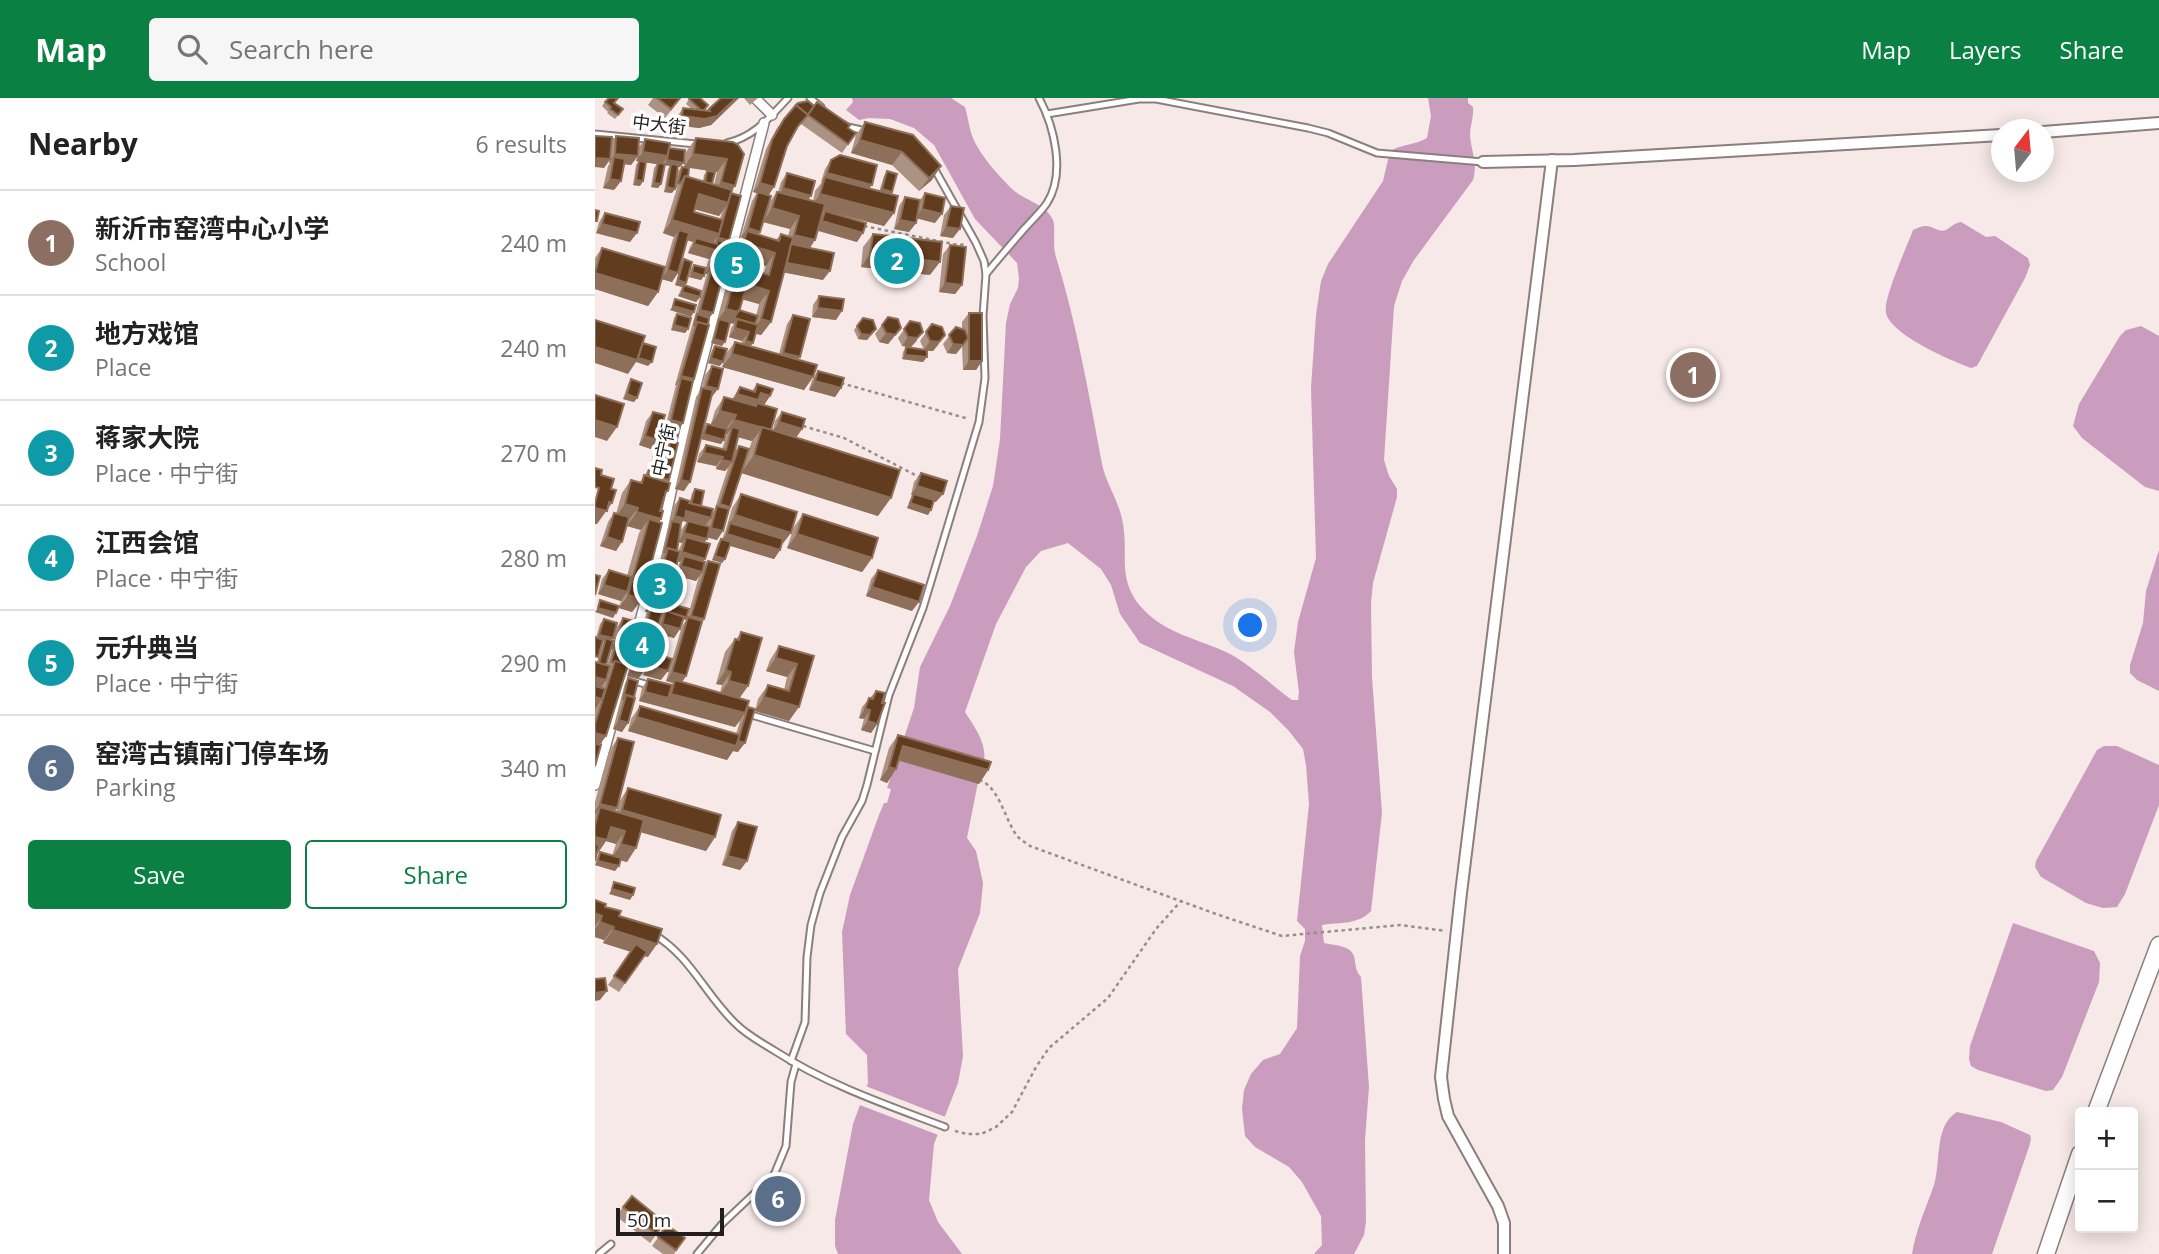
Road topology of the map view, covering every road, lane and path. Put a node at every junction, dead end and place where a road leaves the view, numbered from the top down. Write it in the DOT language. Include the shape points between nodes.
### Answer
graph roads {
  1 [pos="755,98"];
  2 [pos="788,98"];
  3 [pos="810,98"];
  4 [pos="1039,98"];
  5 [pos="829,113"];
  6 [pos="1047,114"];
  7 [pos="772,115"];
  8 [pos="838,120"];
  9 [pos="764,122"];
  10 [pos="2159,123"];
  11 [pos="2054,131"];
  12 [pos="870,132"];
  13 [pos="595,134"];
  14 [pos="1991,136"];
  15 [pos="700,144"];
  16 [pos="720,144"];
  17 [pos="1552,160"];
  18 [pos="1483,162"];
  19 [pos="930,164"];
  20 [pos="855,224"];
  21 [pos="976,243"];
  22 [pos="986,274"];
  23 [pos="836,382"];
  24 [pos="979,422"];
  25 [pos="800,425"];
  26 [pos="926,480"];
  27 [pos="624,678"];
  28 [pos="664,690"];
  29 [pos="743,713"];
  30 [pos="875,751"];
  31 [pos="974,779"];
  32 [pos="595,785"];
  33 [pos="1180,901"];
  34 [pos="646,930"];
  35 [pos="1457,933"];
  36 [pos="2159,945"];
  37 [pos="794,1063"];
  38 [pos="2098,1107"];
  39 [pos="945,1128"];
  40 [pos="2075,1169"];
  41 [pos="611,1244"];
  42 [pos="599,1254"];
  43 [pos="697,1254"];
  44 [pos="1504,1254"];
  45 [pos="2046,1254"];
  1 -- 7 [label="street"];
  2 -- 7 [label="lane"];
  3 -- 5 [label="lane"];
  4 -- 6 [label="lane"];
  6 -- 18 [label="lane" via="1156,99 1308,128 1377,153"];
  6 -- 22 [label="lane" via="1056,168 1053,186 1045,206"];
  7 -- 9 [label="lane"];
  8 -- 12 [label="lane"];
  9 -- 16 [label="lane" via="753,133"];
  9 -- 27 [label="street, 中宁街"];
  10 -- 11 [label="street"];
  13 -- 15 [label="lane, 中大街"];
  14 -- 17 [label="street"];
  17 -- 18 [label="street"];
  17 -- 35 [label="street"];
  19 -- 21 [label="lane"];
  20 -- 21 [label="path" via="958,244"];
  21 -- 22 [label="lane"];
  22 -- 24 [label="lane" via="985,378"];
  23 -- 24 [label="path"];
  24 -- 30 [label="lane" via="923,608 889,695"];
  25 -- 26 [label="path" via="844,438"];
  27 -- 28 [label="lane"];
  27 -- 32 [label="street, 中宁街"];
  29 -- 30 [label="lane"];
  30 -- 37 [label="lane" via="862,801 842,837 811,925 805,1022"];
  31 -- 33 [label="path" via="986,782 1019,838 1030,846"];
  33 -- 35 [label="path" via="1282,936 1400,925"];
  33 -- 39 [label="path" via="1108,998 1049,1048 1012,1112 981,1134"];
  34 -- 37 [label="lane" via="681,956 735,1024"];
  35 -- 44 [label="street" via="1441,1077 1444,1099 1448,1116 1504,1223"];
  36 -- 38 [label="main road"];
  37 -- 39 [label="lane" via="858,1095"];
  37 -- 43 [label="lane" via="786,1146 774,1175"];
  40 -- 45 [label="main road"];
  41 -- 42 [label="lane"];
}
